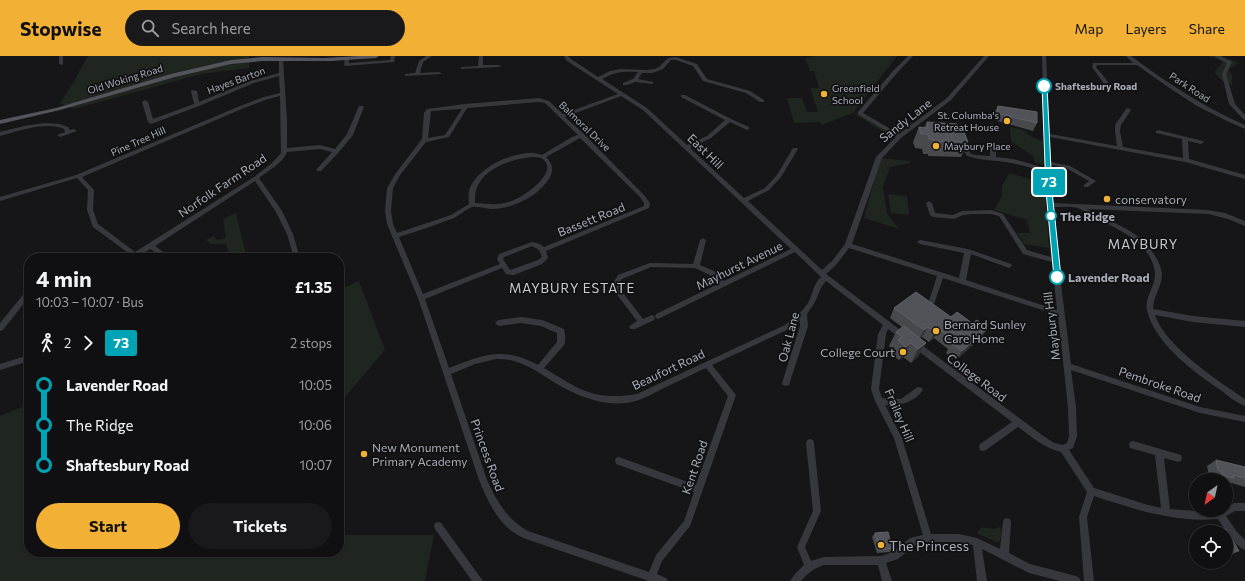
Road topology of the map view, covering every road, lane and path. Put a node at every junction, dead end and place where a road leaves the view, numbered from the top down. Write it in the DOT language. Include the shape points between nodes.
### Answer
graph roads {
  1 [pos="61,56"];
  2 [pos="376,56"];
  3 [pos="393,56"];
  4 [pos="430,56"];
  5 [pos="481,56"];
  6 [pos="566,56"];
  7 [pos="911,56"];
  8 [pos="987,56"];
  9 [pos="1044,56"];
  10 [pos="1128,56"];
  11 [pos="1216,56"];
  12 [pos="255,58"];
  13 [pos="347,58"];
  14 [pos="281,59"];
  15 [pos="61,64"];
  16 [pos="1139,64"];
  17 [pos="480,66"];
  18 [pos="499,66"];
  19 [pos="463,68"];
  20 [pos="641,71"];
  21 [pos="439,73"];
  22 [pos="282,74"];
  23 [pos="417,74"];
  24 [pos="407,75"];
  25 [pos="598,79"];
  26 [pos="635,80"];
  27 [pos="651,83"];
  28 [pos="1106,83"];
  29 [pos="624,84"];
  30 [pos="194,91"];
  31 [pos="282,94"];
  32 [pos="622,94"];
  33 [pos="683,96"];
  34 [pos="762,101"];
  35 [pos="145,102"];
  36 [pos="197,105"];
  37 [pos="464,106"];
  38 [pos="361,107"];
  39 [pos="1128,110"];
  40 [pos="563,116"];
  41 [pos="1245,118"];
  42 [pos="17,120"];
  43 [pos="729,120"];
  44 [pos="0,122"];
  45 [pos="1245,127"];
  46 [pos="747,128"];
  47 [pos="15,130"];
  48 [pos="1158,132"];
  49 [pos="0,134"];
  50 [pos="60,135"];
  51 [pos="582,135"];
  52 [pos="1047,135"];
  53 [pos="900,137"];
  54 [pos="1185,139"];
  55 [pos="425,140"];
  56 [pos="1201,142"];
  57 [pos="962,143"];
  58 [pos="687,147"];
  59 [pos="795,148"];
  60 [pos="993,148"];
  61 [pos="1120,148"];
  62 [pos="284,150"];
  63 [pos="337,151"];
  64 [pos="544,156"];
  65 [pos="993,158"];
  66 [pos="1186,160"];
  67 [pos="1048,163"];
  68 [pos="319,170"];
  69 [pos="1049,171"];
  70 [pos="78,176"];
  71 [pos="1245,176"];
  72 [pos="256,178"];
  73 [pos="1093,181"];
  74 [pos="1100,185"];
  75 [pos="1086,186"];
  76 [pos="0,199"];
  77 [pos="743,201"];
  78 [pos="929,203"];
  79 [pos="472,205"];
  80 [pos="1051,205"];
  81 [pos="647,207"];
  82 [pos="1080,207"];
  83 [pos="1245,224"];
  84 [pos="396,236"];
  85 [pos="703,240"];
  86 [pos="920,242"];
  87 [pos="848,245"];
  88 [pos="151,246"];
  89 [pos="543,250"];
  90 [pos="794,250"];
  91 [pos="968,251"];
  92 [pos="128,253"];
  93 [pos="140,253"];
  94 [pos="162,253"];
  95 [pos="296,253"];
  96 [pos="1055,260"];
  97 [pos="504,265"];
  98 [pos="696,266"];
  99 [pos="1009,266"];
  100 [pos="941,275"];
  101 [pos="824,276"];
  102 [pos="962,282"];
  103 [pos="722,284"];
  104 [pos="24,298"];
  105 [pos="421,298"];
  106 [pos="931,304"];
  107 [pos="1150,311"];
  108 [pos="804,313"];
  109 [pos="1062,314"];
  110 [pos="499,322"];
  111 [pos="642,322"];
  112 [pos="887,324"];
  113 [pos="1245,324"];
  114 [pos="632,326"];
  115 [pos="0,328"];
  116 [pos="24,360"];
  117 [pos="707,364"];
  118 [pos="1068,366"];
  119 [pos="0,367"];
  120 [pos="539,369"];
  121 [pos="447,372"];
  122 [pos="786,383"];
  123 [pos="919,390"];
  124 [pos="879,401"];
  125 [pos="1245,403"];
  126 [pos="1245,419"];
  127 [pos="1018,422"];
  128 [pos="810,443"];
  129 [pos="1134,445"];
  130 [pos="983,447"];
  131 [pos="1064,448"];
  132 [pos="1159,452"];
  133 [pos="1178,458"];
  134 [pos="619,461"];
  135 [pos="699,490"];
  136 [pos="1092,492"];
  137 [pos="1245,507"];
  138 [pos="1233,508"];
  139 [pos="1166,513"];
  140 [pos="1189,515"];
  141 [pos="1221,517"];
  142 [pos="1007,522"];
  143 [pos="438,526"];
  144 [pos="928,538"];
  145 [pos="977,542"];
  146 [pos="1245,546"];
  147 [pos="1004,555"];
  148 [pos="881,560"];
  149 [pos="809,566"];
  150 [pos="651,577"];
  151 [pos="478,581"];
  152 [pos="663,581"];
  153 [pos="795,581"];
  154 [pos="887,581"];
  155 [pos="982,581"];
  156 [pos="1076,581"];
  157 [pos="1089,581"];
  1 -- 15 [label="street"];
  2 -- 13 [label="main road, Old Woking Road"];
  3 -- 13 [label="street" via="392,62 346,65"];
  4 -- 23 [label="street" via="421,61"];
  5 -- 17 [label="street"];
  6 -- 25 [label="street, East Hill"];
  7 -- 53 [label="street" via="860,113"];
  8 -- 53 [label="street, Sandy Lane" via="949,99"];
  9 -- 52 [label="street, Maybury Hill"];
  10 -- 16 [label="street, Park Road"];
  11 -- 41 [label="street" via="1230,62 1224,74 1231,101"];
  12 -- 14 [label="main road, Old Woking Road"];
  12 -- 42 [label="main road, Old Woking Road" via="177,73"];
  13 -- 14 [label="main road, Old Woking Road"];
  14 -- 22 [label="street"];
  16 -- 28 [label="street" via="1095,64 1094,67"];
  16 -- 45 [label="street, Park Road" via="1215,114"];
  17 -- 18 [label="street"];
  17 -- 19 [label="street"];
  20 -- 25 [label="street" via="622,69"];
  20 -- 26 [label="street"];
  20 -- 34 [label="street" via="656,70 670,59 679,59 695,65 706,80 748,92"];
  21 -- 23 [label="street"];
  22 -- 31 [label="street"];
  22 -- 36 [label="street, Hayes Barton" via="252,82"];
  23 -- 24 [label="street"];
  25 -- 32 [label="street, East Hill"];
  26 -- 27 [label="street"];
  26 -- 29 [label="street"];
  30 -- 36 [label="street, Hayes Barton"];
  31 -- 62 [label="street"];
  31 -- 70 [label="street, Pine Tree Hill" via="242,107"];
  32 -- 40 [label="street"];
  32 -- 58 [label="street, East Hill" via="645,109"];
  33 -- 43 [label="street"];
  35 -- 36 [label="street, Hayes Barton" via="151,122"];
  37 -- 40 [label="street, Balmoral Drive" via="543,100"];
  37 -- 55 [label="street" via="447,136"];
  37 -- 55 [label="street, Balmoral Drive" via="428,110"];
  38 -- 63 [label="street" via="350,135"];
  39 -- 61 [label="street" via="1117,128"];
  40 -- 51 [label="street, Balmoral Drive"];
  42 -- 44 [label="main road, Old Woking Road"];
  42 -- 47 [label="street"];
  43 -- 46 [label="street"];
  43 -- 58 [label="street" via="708,136"];
  47 -- 49 [label="street"];
  47 -- 50 [label="street" via="57,124 71,132"];
  48 -- 54 [label="street"];
  51 -- 64 [label="street"];
  51 -- 81 [label="street, Balmoral Drive" via="642,196"];
  52 -- 61 [label="street"];
  52 -- 67 [label="street, Maybury Hill"];
  53 -- 87 [label="street, Sandy Lane" via="883,151 876,162"];
  54 -- 56 [label="street"];
  54 -- 66 [label="street"];
  55 -- 84 [label="street" via="390,188 388,211 390,224"];
  57 -- 65 [label="street" via="969,155"];
  58 -- 77 [label="street, East Hill"];
  59 -- 77 [label="street" via="780,176 767,189"];
  60 -- 65 [label="street"];
  61 -- 66 [label="street"];
  62 -- 63 [label="street" via="320,147"];
  62 -- 72 [label="street, Norfolk Farm Road" via="274,164"];
  63 -- 68 [label="street"];
  64 -- 79 [label="street" via="527,155 494,166 480,176 473,187"];
  64 -- 79 [label="street" via="550,166 546,178 522,199 489,207"];
  65 -- 69 [label="street"];
  66 -- 71 [label="street"];
  67 -- 69 [label="street, Maybury Hill"];
  67 -- 73 [label="street" via="1068,167"];
  69 -- 80 [label="street, Maybury Hill"];
  70 -- 76 [label="street, Pine Tree Hill"];
  70 -- 92 [label="street" via="91,190 90,210 96,225"];
  72 -- 88 [label="street, Norfolk Farm Road"];
  72 -- 95 [label="street" via="278,211 290,234"];
  73 -- 74 [label="street"];
  73 -- 75 [label="street"];
  77 -- 90 [label="street, East Hill"];
  78 -- 96 [label="street" via="932,215 954,217 962,213 979,212 1001,215 1025,252"];
  79 -- 84 [label="street" via="455,215"];
  80 -- 82 [label="street"];
  80 -- 96 [label="street, Maybury Hill"];
  81 -- 89 [label="street, Bassett Road"];
  82 -- 83 [label="street" via="1204,210"];
  82 -- 107 [label="street" via="1131,234 1146,248 1160,276 1149,299"];
  84 -- 105 [label="street, Princess Road"];
  85 -- 98 [label="street"];
  86 -- 91 [label="street"];
  87 -- 100 [label="street"];
  87 -- 101 [label="street, Sandy Lane"];
  88 -- 93 [label="street, Norfolk Farm Road"];
  88 -- 94 [label="street"];
  89 -- 97 [label="street" via="536,244 520,248 501,256"];
  89 -- 97 [label="street" via="545,258 540,262 512,273 508,272"];
  90 -- 101 [label="street, East Hill"];
  90 -- 103 [label="street, Mayhurst Avenue"];
  91 -- 99 [label="street"];
  91 -- 102 [label="street"];
  96 -- 109 [label="street, Maybury Hill"];
  97 -- 105 [label="street"];
  98 -- 103 [label="street" via="712,273"];
  98 -- 111 [label="street" via="650,265 620,277 616,283 617,290"];
  100 -- 102 [label="street"];
  100 -- 106 [label="street"];
  101 -- 108 [label="street, Oak Lane" via="812,303"];
  101 -- 112 [label="street, College Road"];
  102 -- 109 [label="street"];
  103 -- 111 [label="street, Mayhurst Avenue" via="693,300"];
  104 -- 115 [label="street"];
  105 -- 121 [label="street, Princess Road"];
  107 -- 113 [label="street" via="1193,319"];
  107 -- 125 [label="street" via="1154,323 1180,355 1221,388"];
  108 -- 117 [label="street, Beaufort Road" via="787,327"];
  108 -- 122 [label="street, Oak Lane" via="804,326"];
  109 -- 118 [label="street, Maybury Hill"];
  110 -- 120 [label="street" via="521,320 560,331 561,343"];
  111 -- 114 [label="street, Mayhurst Avenue"];
  112 -- 124 [label="street, Frailey Hill" via="882,334 876,375 875,389"];
  112 -- 127 [label="street, College Road"];
  116 -- 119 [label="street"];
  117 -- 120 [label="street, Beaufort Road" via="652,392 623,401 592,398 574,391"];
  117 -- 135 [label="street, Kent Road" via="732,395"];
  118 -- 126 [label="street, Pembroke Road" via="1200,410"];
  118 -- 131 [label="street, Maybury Hill" via="1073,436 1070,445"];
  120 -- 121 [label="street, Beaufort Road" via="514,358 501,356"];
  121 -- 150 [label="street, Princess Road" via="487,489 501,515 513,529"];
  123 -- 124 [label="street" via="900,403"];
  124 -- 144 [label="street, Frailey Hill" via="898,438"];
  127 -- 130 [label="street"];
  127 -- 131 [label="street, College Road" via="1052,446"];
  128 -- 149 [label="street" via="817,511 801,547"];
  129 -- 132 [label="street"];
  131 -- 136 [label="street"];
  132 -- 133 [label="street"];
  132 -- 139 [label="street"];
  134 -- 135 [label="street"];
  135 -- 150 [label="street, Kent Road" via="687,523 659,558"];
  136 -- 139 [label="street"];
  136 -- 157 [label="street" via="1083,517"];
  137 -- 138 [label="street"];
  139 -- 140 [label="street"];
  141 -- 146 [label="street"];
  142 -- 147 [label="street"];
  143 -- 151 [label="street"];
  144 -- 145 [label="street" via="959,538"];
  144 -- 148 [label="street" via="913,541 895,556"];
  145 -- 147 [label="street"];
  145 -- 155 [label="street"];
  147 -- 156 [label="street" via="1029,568"];
  148 -- 149 [label="street" via="824,561"];
  148 -- 154 [label="street"];
  149 -- 153 [label="street"];
  150 -- 152 [label="street, Princess Road"];
}
